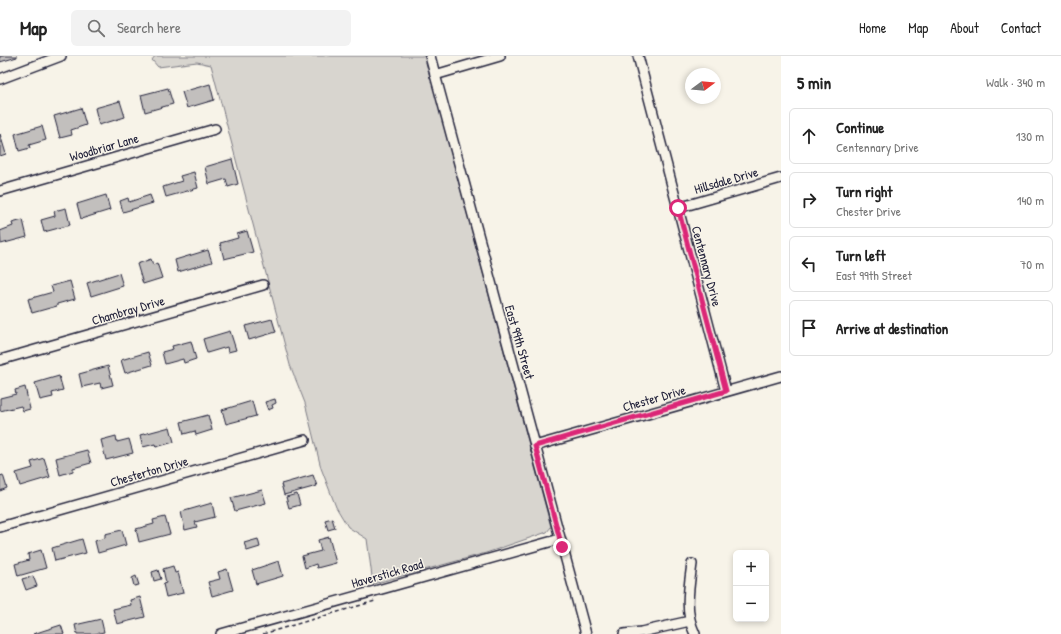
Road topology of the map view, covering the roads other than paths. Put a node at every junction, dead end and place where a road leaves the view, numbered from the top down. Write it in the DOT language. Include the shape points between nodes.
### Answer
graph roads {
  1 [pos="61,56"];
  2 [pos="430,56"];
  3 [pos="500,56"];
  4 [pos="638,56"];
  5 [pos="435,74"];
  6 [pos="0,79"];
  7 [pos="215,129"];
  8 [pos="781,178"];
  9 [pos="0,191"];
  10 [pos="678,208"];
  11 [pos="263,285"];
  12 [pos="0,360"];
  13 [pos="781,376"];
  14 [pos="726,391"];
  15 [pos="305,440"];
  16 [pos="535,446"];
  17 [pos="0,527"];
  18 [pos="560,539"];
  19 [pos="692,564"];
  20 [pos="690,621"];
  21 [pos="221,634"];
  22 [pos="586,634"];
  23 [pos="624,634"];
  24 [pos="695,634"];
  1 -- 6 [label="street"];
  2 -- 5 [label="street, East 99th Street"];
  3 -- 5 [label="street"];
  4 -- 10 [label="street, Centennary Drive"];
  5 -- 16 [label="street, East 99th Street"];
  7 -- 9 [label="street, Woodbriar Lane"];
  8 -- 10 [label="street, Hillsdale Drive"];
  10 -- 14 [label="street, Centennary Drive"];
  11 -- 12 [label="street, Chambray Drive"];
  13 -- 14 [label="street, Chester Drive"];
  14 -- 16 [label="street, Chester Drive"];
  15 -- 17 [label="street, Chesterton Drive"];
  16 -- 18 [label="street, East 99th Street"];
  18 -- 21 [label="street, Haverstick Road"];
  18 -- 22 [label="street, East 99th Street"];
  19 -- 20 [label="street" via="688,599"];
  20 -- 23 [label="street"];
  20 -- 24 [label="street"];
}
